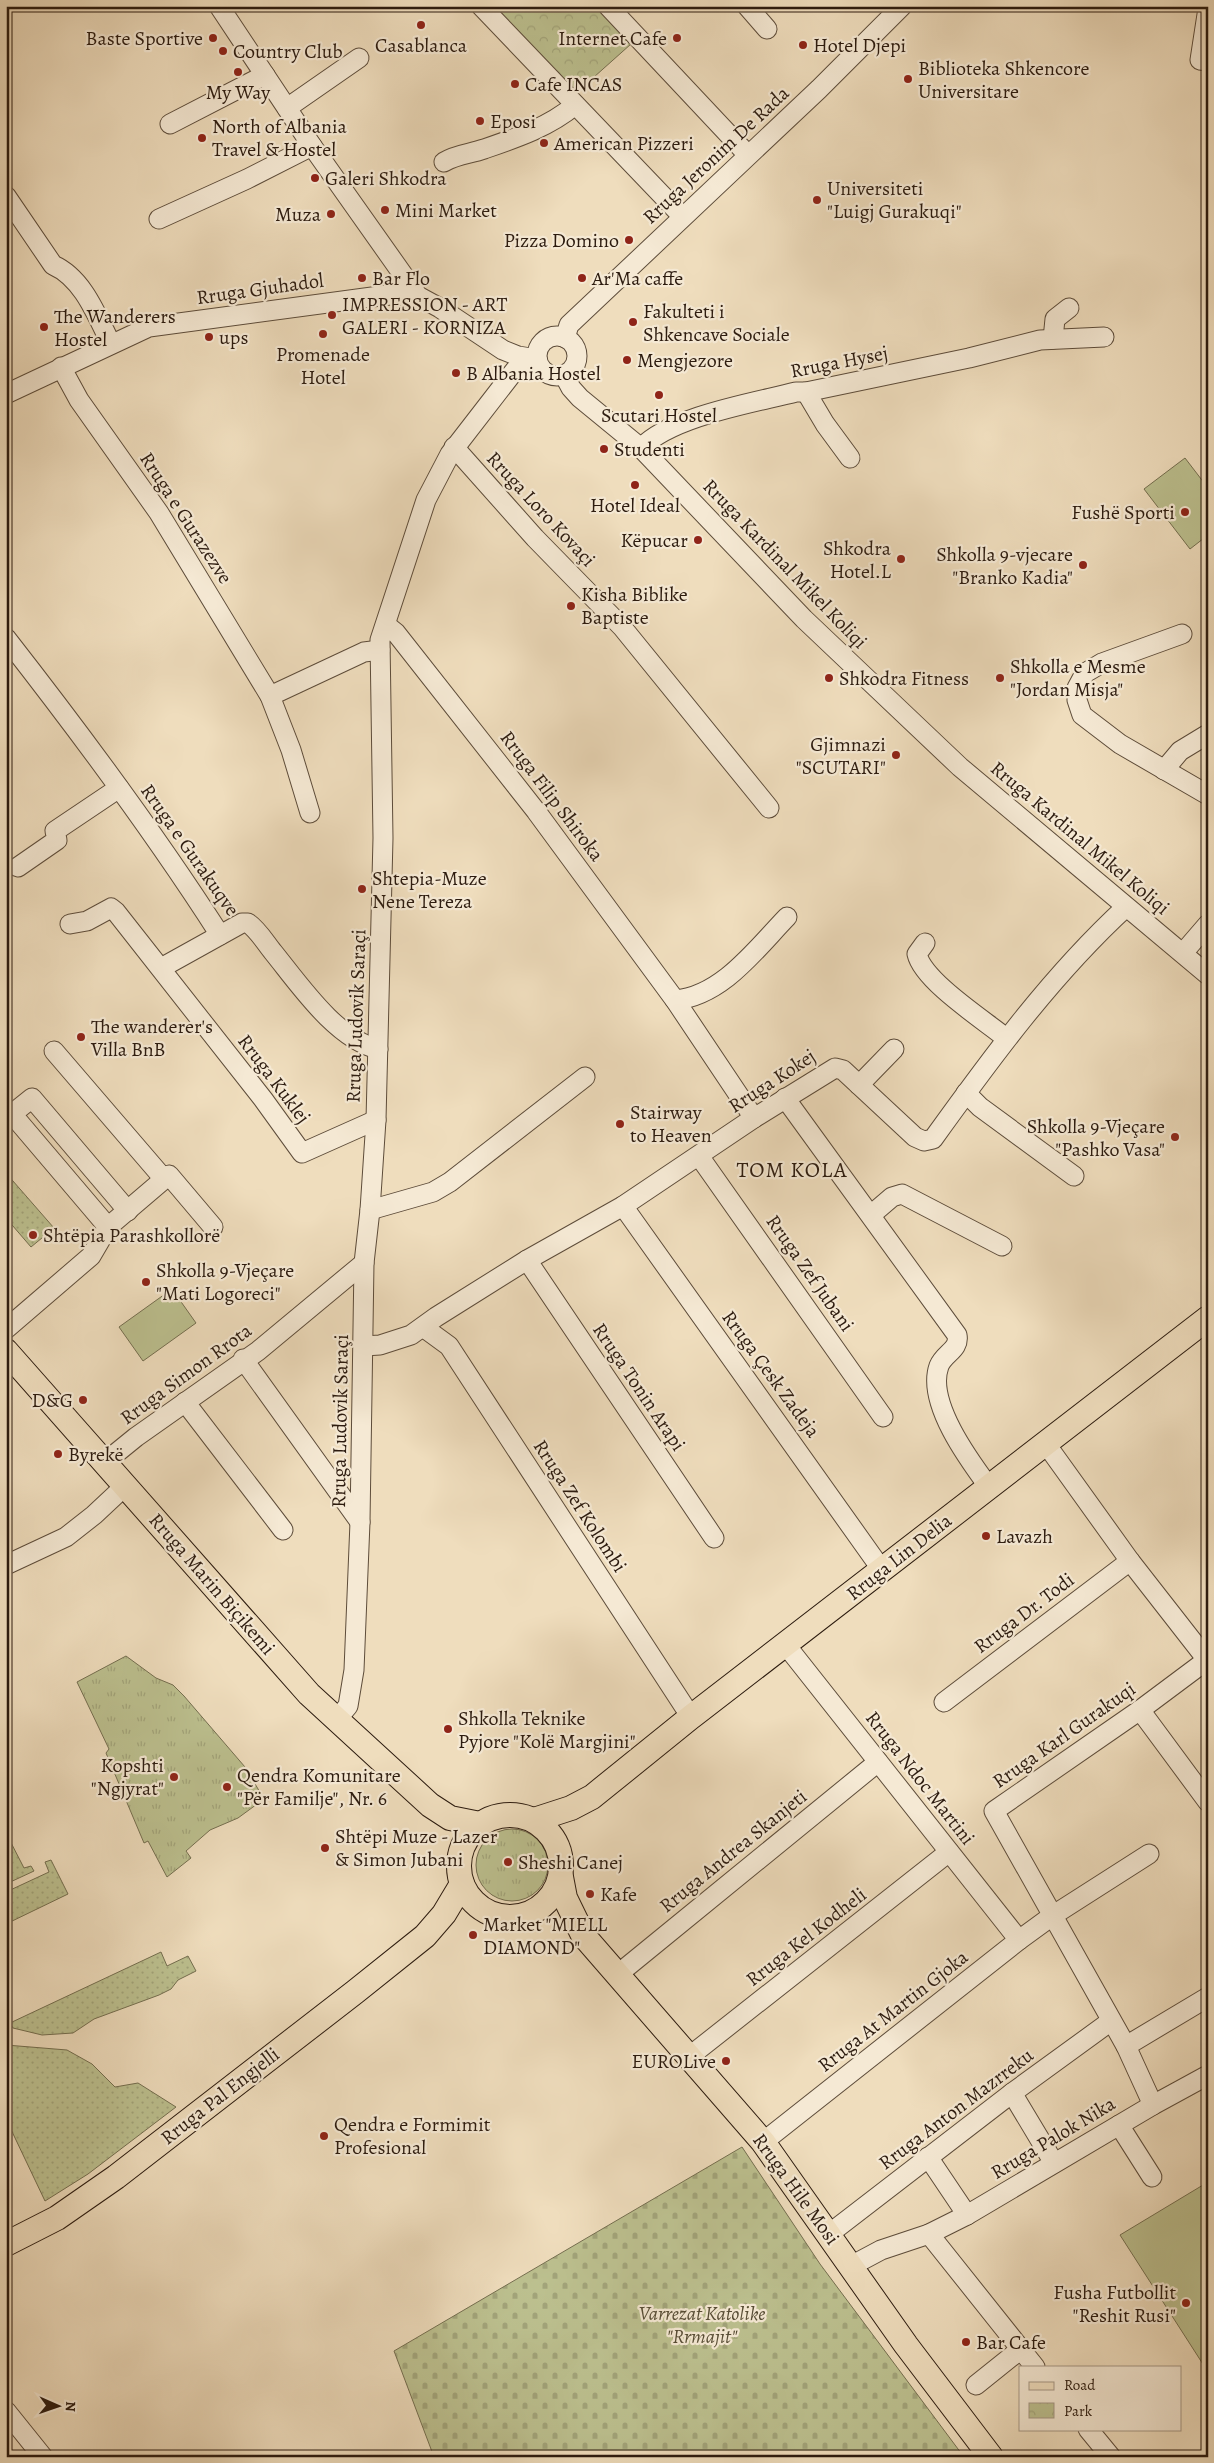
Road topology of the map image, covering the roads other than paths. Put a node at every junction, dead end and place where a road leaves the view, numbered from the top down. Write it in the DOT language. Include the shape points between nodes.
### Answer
graph roads {
  1 [pos="220,6"];
  2 [pos="481,6"];
  3 [pos="747,6"];
  4 [pos="902,6"];
  5 [pos="1208,8"];
  6 [pos="618,10"];
  7 [pos="767,29"];
  8 [pos="360,58"];
  9 [pos="1208,61"];
  10 [pos="264,75"];
  11 [pos="575,106"];
  12 [pos="287,108"];
  13 [pos="170,124"];
  14 [pos="312,146"];
  15 [pos="748,155"];
  16 [pos="444,162"];
  17 [pos="6,196"];
  18 [pos="682,216"];
  19 [pos="159,219"];
  20 [pos="418,296"];
  21 [pos="1069,308"];
  22 [pos="1104,337"];
  23 [pos="565,338"];
  24 [pos="1053,339"];
  25 [pos="111,344"];
  26 [pos="537,360"];
  27 [pos="60,367"];
  28 [pos="564,375"];
  29 [pos="806,392"];
  30 [pos="6,394"];
  31 [pos="454,446"];
  32 [pos="641,448"];
  33 [pos="850,458"];
  34 [pos="386,625"];
  35 [pos="1182,634"];
  36 [pos="6,638"];
  37 [pos="380,650"];
  38 [pos="270,696"];
  39 [pos="1208,734"];
  40 [pos="1164,770"];
  41 [pos="119,788"];
  42 [pos="1208,795"];
  43 [pos="769,808"];
  44 [pos="310,813"];
  45 [pos="18,867"];
  46 [pos="1126,906"];
  47 [pos="787,918"];
  48 [pos="70,924"];
  49 [pos="1208,924"];
  50 [pos="220,935"];
  51 [pos="924,943"];
  52 [pos="1182,953"];
  53 [pos="161,968"];
  54 [pos="1208,975"];
  55 [pos="675,1000"];
  56 [pos="1006,1038"];
  57 [pos="378,1049"];
  58 [pos="894,1049"];
  59 [pos="54,1051"];
  60 [pos="585,1077"];
  61 [pos="859,1085"];
  62 [pos="966,1093"];
  63 [pos="785,1098"];
  64 [pos="754,1118"];
  65 [pos="376,1120"];
  66 [pos="699,1156"];
  67 [pos="1074,1176"];
  68 [pos="164,1180"];
  69 [pos="623,1206"];
  70 [pos="370,1210"];
  71 [pos="128,1211"];
  72 [pos="871,1215"];
  73 [pos="108,1227"];
  74 [pos="213,1227"];
  75 [pos="1002,1246"];
  76 [pos="527,1260"];
  77 [pos="364,1264"];
  78 [pos="1208,1318"];
  79 [pos="423,1327"];
  80 [pos="6,1329"];
  81 [pos="364,1346"];
  82 [pos="8,1357"];
  83 [pos="244,1360"];
  84 [pos="185,1402"];
  85 [pos="883,1417"];
  86 [pos="1046,1444"];
  87 [pos="104,1463"];
  88 [pos="125,1486"];
  89 [pos="990,1487"];
  90 [pos="360,1522"];
  91 [pos="283,1530"];
  92 [pos="714,1538"];
  93 [pos="1130,1561"];
  94 [pos="6,1565"];
  95 [pos="882,1570"];
  96 [pos="785,1644"];
  97 [pos="1207,1661"];
  98 [pos="944,1702"];
  99 [pos="1140,1710"];
  100 [pos="691,1717"];
  101 [pos="337,1719"];
  102 [pos="878,1762"];
  103 [pos="592,1797"];
  104 [pos="1208,1802"];
  105 [pos="430,1805"];
  106 [pos="534,1820"];
  107 [pos="480,1824"];
  108 [pos="557,1845"];
  109 [pos="949,1852"];
  110 [pos="1149,1854"];
  111 [pos="460,1860"];
  112 [pos="561,1877"];
  113 [pos="462,1884"];
  114 [pos="486,1912"];
  115 [pos="531,1913"];
  116 [pos="1052,1916"];
  117 [pos="583,1935"];
  118 [pos="425,1936"];
  119 [pos="1019,1940"];
  120 [pos="617,1975"];
  121 [pos="1208,1997"];
  122 [pos="1111,2022"];
  123 [pos="1126,2046"];
  124 [pos="690,2056"];
  125 [pos="1205,2083"];
  126 [pos="1012,2093"];
  127 [pos="1153,2105"];
  128 [pos="1119,2125"];
  129 [pos="763,2142"];
  130 [pos="928,2158"];
  131 [pos="1054,2163"];
  132 [pos="1152,2177"];
  133 [pos="967,2215"];
  134 [pos="829,2234"];
  135 [pos="929,2234"];
  136 [pos="6,2244"];
  137 [pos="851,2266"];
  138 [pos="1021,2349"];
  139 [pos="1035,2366"];
  140 [pos="976,2385"];
  141 [pos="6,2411"];
  142 [pos="1089,2430"];
  143 [pos="43,2457"];
  144 [pos="991,2457"];
  145 [pos="1111,2457"];
  1 -- 10 [label="street"];
  2 -- 11 [label="street"];
  3 -- 7 [label="street"];
  4 -- 15 [label="street, Rruga Jeronim De Rada"];
  5 -- 9 [label="street" via="1200,60"];
  6 -- 15 [label="street"];
  8 -- 12 [label="street"];
  10 -- 12 [label="street"];
  10 -- 13 [label="street"];
  11 -- 16 [label="street" via="533,131"];
  11 -- 18 [label="street"];
  12 -- 14 [label="street"];
  14 -- 19 [label="street"];
  14 -- 20 [label="street"];
  15 -- 18 [label="street, Rruga Jeronim De Rada"];
  17 -- 25 [label="street" via="53,265 78,282"];
  18 -- 23 [label="street, Rruga Jeronim De Rada" via="569,325"];
  20 -- 25 [label="street, Rruga Gjuhadol" via="387,295 162,324"];
  20 -- 26 [label="street" via="503,350"];
  21 -- 24 [label="street" via="1055,319"];
  22 -- 24 [label="street, Rruga Hysej"];
  23 -- 26 [label="street" via="556,336 542,343"];
  23 -- 28 [label="street" via="571,342 577,357 570,371"];
  24 -- 29 [label="street, Rruga Hysej"];
  25 -- 27 [label="street, Rruga Gjuhadol"];
  26 -- 28 [label="street" via="550,375"];
  26 -- 31 [label="street, Rruga Ludovik Saraçi" via="515,370"];
  27 -- 30 [label="street, Rruga Gjuhadol"];
  27 -- 38 [label="street, Rruga e Gurazezve" via="79,400 159,513"];
  28 -- 32 [label="street, Rruga Kardinal Mikel Koliqi" via="580,398"];
  29 -- 32 [label="street, Rruga Hysej" via="689,420 656,436"];
  29 -- 33 [label="street"];
  31 -- 34 [label="street, Rruga Ludovik Saraçi" via="426,500"];
  31 -- 43 [label="street, Rruga Loro Kovaçi" via="535,538 622,627"];
  32 -- 46 [label="street, Rruga Kardinal Mikel Koliqi" via="804,620 873,686 967,773"];
  34 -- 37 [label="street, Rruga Ludovik Saraçi"];
  34 -- 55 [label="street, Rruga Filip Shiroka" via="396,632 531,804"];
  35 -- 40 [label="street" via="1102,663 1085,673 1077,688 1082,715 1120,744"];
  36 -- 41 [label="street, Rruga e Gurakuqve"];
  37 -- 38 [label="street" via="364,652"];
  37 -- 57 [label="street, Rruga Ludovik Saraçi" via="383,838"];
  38 -- 44 [label="street, Rruga e Gurazezve"];
  39 -- 40 [label="street" via="1180,751"];
  40 -- 42 [label="street"];
  41 -- 45 [label="street, Rruga e Gurakuqve" via="55,831 56,840"];
  41 -- 50 [label="street, Rruga e Gurakuqve" via="175,864"];
  46 -- 52 [label="street, Rruga Kardinal Mikel Koliqi"];
  46 -- 56 [label="street, Rruga Kokej" via="1075,958"];
  47 -- 55 [label="street" via="740,966 716,985 686,999"];
  48 -- 53 [label="street, Rruga Kuklej" via="87,921 111,908"];
  49 -- 52 [label="street"];
  50 -- 53 [label="street"];
  50 -- 57 [label="street, Rruga e Gurakuqve" via="242,923 252,926 334,1022 364,1046"];
  51 -- 56 [label="street" via="917,954 923,968"];
  52 -- 54 [label="street, Rruga Kardinal Mikel Koliqi"];
  53 -- 65 [label="street, Rruga Kuklej" via="264,1099 302,1153"];
  55 -- 64 [label="street, Rruga Filip Shiroka"];
  56 -- 62 [label="street, Rruga Kokej"];
  57 -- 65 [label="street, Rruga Ludovik Saraçi"];
  58 -- 61 [label="street"];
  59 -- 68 [label="street"];
  60 -- 70 [label="street" via="450,1182 433,1192"];
  61 -- 62 [label="street, Rruga Kokej" via="915,1137 924,1141 933,1139"];
  61 -- 63 [label="street, Rruga Kokej" via="843,1070 835,1068"];
  62 -- 67 [label="street" via="980,1107"];
  63 -- 64 [label="street, Rruga Kokej"];
  63 -- 72 [label="street"];
  64 -- 66 [label="street, Rruga Kokej"];
  65 -- 70 [label="street, Rruga Ludovik Saraçi"];
  66 -- 69 [label="street, Rruga Kokej"];
  66 -- 85 [label="street, Rruga Zef Jubani"];
  68 -- 71 [label="street"];
  68 -- 74 [label="street" via="169,1175"];
  69 -- 76 [label="street, Rruga Kokej"];
  69 -- 95 [label="street, Rruga Çesk Zadeja"];
  70 -- 77 [label="street, Rruga Ludovik Saraçi"];
  71 -- 73 [label="street"];
  71 -- 73 [label="street" via="32,1098 12,1114"];
  72 -- 75 [label="street" via="892,1197 902,1194"];
  72 -- 89 [label="street" via="957,1335 956,1348 940,1365 937,1386 955,1436"];
  73 -- 80 [label="street" via="91,1256"];
  76 -- 79 [label="street, Rruga Kokej"];
  76 -- 92 [label="street, Rruga Tonin Arapi"];
  77 -- 81 [label="street, Rruga Ludovik Saraçi"];
  77 -- 83 [label="street, Rruga Simon Rrota"];
  78 -- 86 [label="main road, Rruga Lin Delia"];
  79 -- 81 [label="street, Rruga Kokej" via="392,1342"];
  79 -- 100 [label="street, Rruga Zef Kolombi" via="449,1346"];
  81 -- 90 [label="street, Rruga Ludovik Saraçi"];
  82 -- 87 [label="main road, Rruga Marin Biçikemi"];
  83 -- 84 [label="street, Rruga Simon Rrota"];
  83 -- 90 [label="street"];
  84 -- 87 [label="street, Rruga Simon Rrota"];
  84 -- 91 [label="street"];
  86 -- 89 [label="main road, Rruga Lin Delia"];
  86 -- 93 [label="street"];
  87 -- 88 [label="main road, Rruga Marin Biçikemi"];
  88 -- 94 [label="street" via="66,1537"];
  88 -- 101 [label="main road, Rruga Marin Biçikemi" via="309,1694"];
  89 -- 95 [label="main road, Rruga Lin Delia"];
  90 -- 101 [label="street, Rruga Ludovik Saraçi" via="354,1670 348,1706"];
  93 -- 97 [label="street"];
  93 -- 98 [label="street, Rruga Dr. Todi"];
  95 -- 96 [label="main road, Rruga Lin Delia"];
  96 -- 100 [label="main road, Rruga Lin Delia"];
  96 -- 102 [label="street, Rruga Ndoc Martini"];
  97 -- 99 [label="street, Rruga Karl Gurakuqi"];
  99 -- 104 [label="street"];
  99 -- 116 [label="street, Rruga Karl Gurakuqi" via="994,1811"];
  100 -- 103 [label="main road, Rruga Lin Delia"];
  101 -- 105 [label="main road, Rruga Marin Biçikemi"];
  102 -- 109 [label="street, Rruga Ndoc Martini"];
  102 -- 120 [label="street, Rruga Andrea Skanjeti"];
  103 -- 106 [label="main road, Rruga Lin Delia"];
  103 -- 108 [label="main road, Rruga Lin Delia" via="575,1815"];
  105 -- 107 [label="main road, Rruga Marin Biçikemi" via="450,1818"];
  105 -- 111 [label="main road, Rruga Marin Biçikemi" via="446,1828"];
  106 -- 107 [label="main road" via="516,1815 497,1816"];
  106 -- 108 [label="main road"];
  107 -- 111 [label="main road" via="467,1838"];
  108 -- 112 [label="main road"];
  109 -- 119 [label="street, Rruga Ndoc Martini"];
  109 -- 124 [label="street, Rruga Kel Kodheli"];
  110 -- 116 [label="street"];
  111 -- 113 [label="main road"];
  112 -- 115 [label="main road" via="550,1898"];
  112 -- 117 [label="main road, Rruga Hile Mosi" via="565,1898"];
  113 -- 114 [label="main road" via="472,1900"];
  113 -- 118 [label="main road, Rruga Pal Engjelli" via="444,1914"];
  114 -- 115 [label="main road" via="516,1917"];
  114 -- 118 [label="main road, Rruga Pal Engjelli" via="450,1923"];
  115 -- 117 [label="main road, Rruga Hile Mosi" via="552,1919"];
  116 -- 119 [label="street, Rruga At Martin Gjoka"];
  116 -- 122 [label="street, Rruga Karl Gurakuqi"];
  117 -- 120 [label="main road, Rruga Hile Mosi"];
  118 -- 136 [label="main road, Rruga Pal Engjelli" via="116,2177 57,2218"];
  119 -- 129 [label="street, Rruga At Martin Gjoka"];
  120 -- 124 [label="main road, Rruga Hile Mosi"];
  121 -- 123 [label="street"];
  122 -- 123 [label="street, Rruga Karl Gurakuqi"];
  122 -- 126 [label="street, Rruga Anton Mazrreku"];
  123 -- 127 [label="street, Rruga Karl Gurakuqi"];
  124 -- 129 [label="main road, Rruga Hile Mosi"];
  125 -- 127 [label="street, Rruga Palok Nika"];
  126 -- 130 [label="street, Rruga Anton Mazrreku"];
  126 -- 131 [label="street"];
  127 -- 128 [label="street, Rruga Palok Nika"];
  128 -- 131 [label="street, Rruga Palok Nika"];
  128 -- 132 [label="street"];
  129 -- 134 [label="main road, Rruga Hile Mosi"];
  130 -- 133 [label="street"];
  130 -- 134 [label="street, Rruga Anton Mazrreku"];
  131 -- 133 [label="street, Rruga Palok Nika"];
  133 -- 135 [label="street, Rruga Palok Nika"];
  134 -- 137 [label="main road, Rruga Hile Mosi"];
  135 -- 137 [label="street, Rruga Palok Nika" via="881,2250"];
  135 -- 138 [label="street"];
  137 -- 144 [label="main road, Rruga Hile Mosi"];
  138 -- 139 [label="street"];
  138 -- 140 [label="street"];
  141 -- 143 [label="street"];
  142 -- 145 [label="street"];
}
